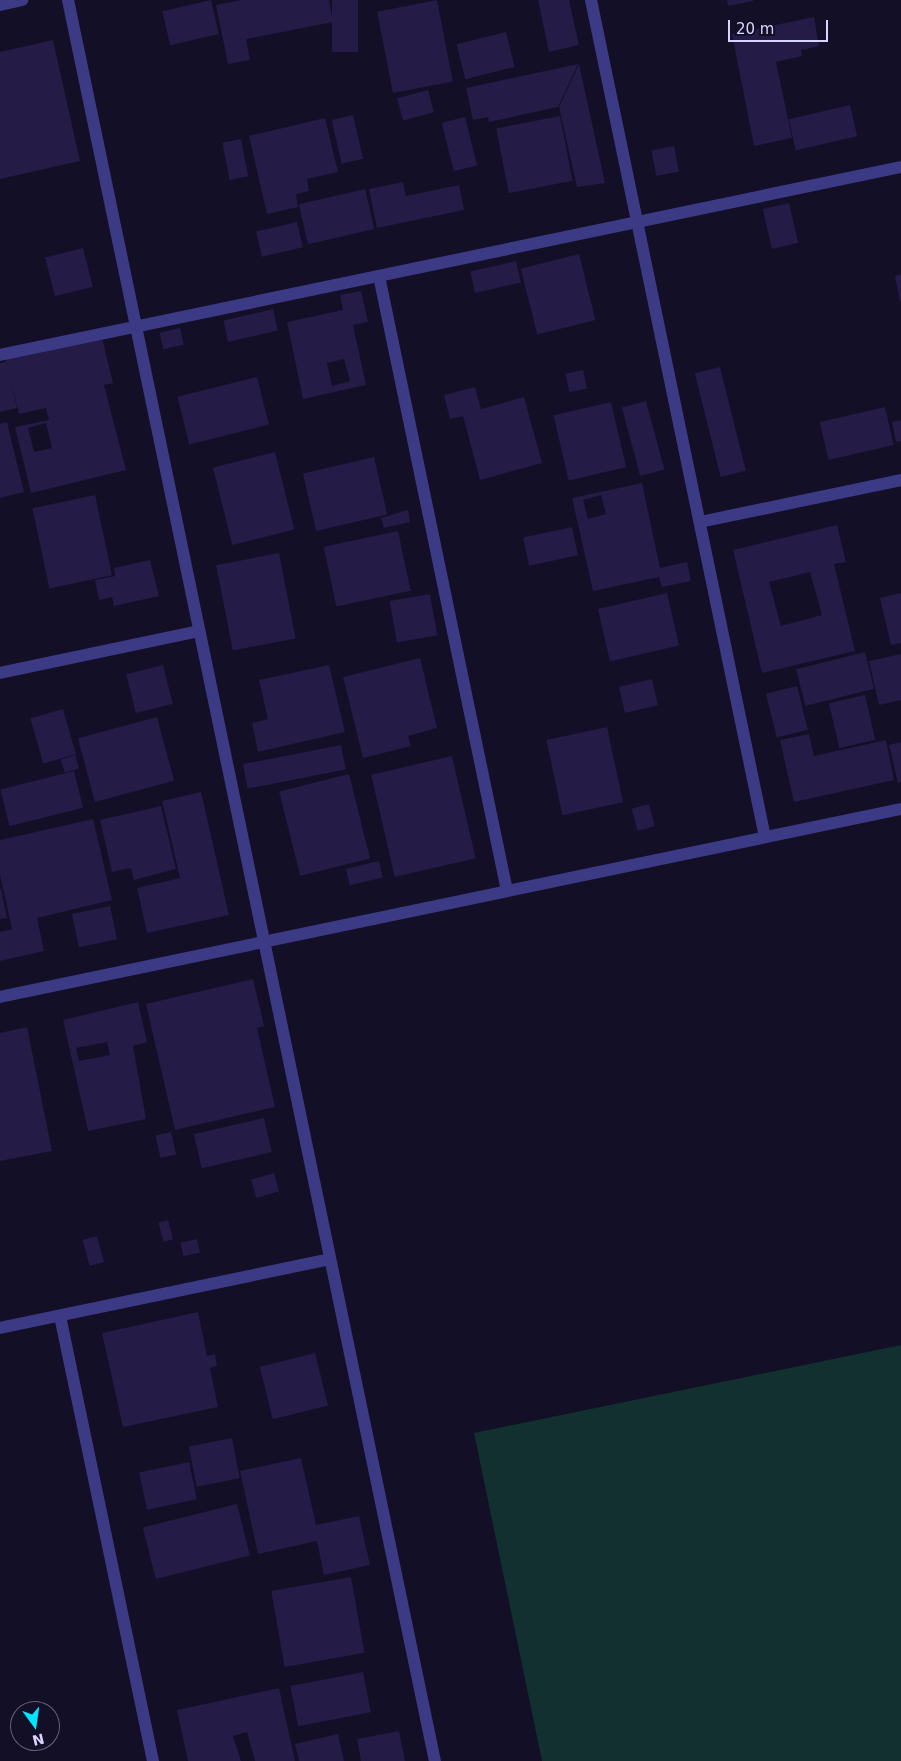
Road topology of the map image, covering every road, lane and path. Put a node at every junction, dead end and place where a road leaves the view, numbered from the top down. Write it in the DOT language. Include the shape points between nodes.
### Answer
graph roads {
  1 [pos="22,0"];
  2 [pos="68,0"];
  3 [pos="591,0"];
  4 [pos="0,5"];
  5 [pos="901,167"];
  6 [pos="637,222"];
  7 [pos="379,276"];
  8 [pos="136,327"];
  9 [pos="0,355"];
  10 [pos="901,480"];
  11 [pos="700,522"];
  12 [pos="200,631"];
  13 [pos="0,673"];
  14 [pos="901,808"];
  15 [pos="765,837"];
  16 [pos="507,891"];
  17 [pos="264,942"];
  18 [pos="0,997"];
  19 [pos="330,1259"];
  20 [pos="60,1316"];
  21 [pos="0,1328"];
  22 [pos="153,1761"];
  23 [pos="434,1761"];
  1 -- 4 [label="street"];
  2 -- 8 [label="street"];
  3 -- 6 [label="street"];
  5 -- 6 [label="street"];
  6 -- 7 [label="street"];
  6 -- 11 [label="street"];
  7 -- 8 [label="street"];
  7 -- 16 [label="street"];
  8 -- 9 [label="street"];
  8 -- 12 [label="street"];
  10 -- 11 [label="street"];
  11 -- 15 [label="street"];
  12 -- 13 [label="street"];
  12 -- 17 [label="street"];
  14 -- 15 [label="street"];
  15 -- 16 [label="street"];
  16 -- 17 [label="street"];
  17 -- 18 [label="street"];
  17 -- 19 [label="street"];
  19 -- 20 [label="street"];
  19 -- 23 [label="street"];
  20 -- 21 [label="street"];
  20 -- 22 [label="street"];
}
